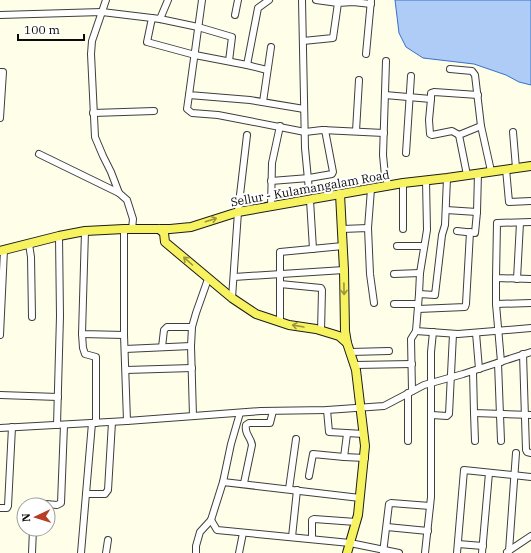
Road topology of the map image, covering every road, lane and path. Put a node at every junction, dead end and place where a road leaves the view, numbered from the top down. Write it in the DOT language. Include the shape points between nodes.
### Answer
graph roads {
  1 [pos="106,0"];
  2 [pos="168,0"];
  3 [pos="202,0"];
  4 [pos="238,0"];
  5 [pos="269,0"];
  6 [pos="302,0"];
  7 [pos="316,0"];
  8 [pos="371,2"];
  9 [pos="338,3"];
  10 [pos="102,12"];
  11 [pos="0,15"];
  12 [pos="236,15"];
  13 [pos="152,18"];
  14 [pos="160,19"];
  15 [pos="198,27"];
  16 [pos="303,41"];
  17 [pos="270,47"];
  18 [pos="366,54"];
  19 [pos="195,55"];
  20 [pos="386,61"];
  21 [pos="229,62"];
  22 [pos="247,65"];
  23 [pos="450,69"];
  24 [pos="267,70"];
  25 [pos="0,72"];
  26 [pos="411,76"];
  27 [pos="359,80"];
  28 [pos="189,95"];
  29 [pos="385,95"];
  30 [pos="478,95"];
  31 [pos="410,96"];
  32 [pos="431,99"];
  33 [pos="263,102"];
  34 [pos="304,108"];
  35 [pos="154,111"];
  36 [pos="93,113"];
  37 [pos="0,118"];
  38 [pos="280,126"];
  39 [pos="481,126"];
  40 [pos="325,130"];
  41 [pos="356,131"];
  42 [pos="305,132"];
  43 [pos="512,132"];
  44 [pos="384,133"];
  45 [pos="457,133"];
  46 [pos="247,135"];
  47 [pos="406,153"];
  48 [pos="39,154"];
  49 [pos="531,165"];
  50 [pos="516,168"];
  51 [pos="506,169"];
  52 [pos="491,171"];
  53 [pos="478,173"];
  54 [pos="467,175"];
  55 [pos="309,178"];
  56 [pos="447,178"];
  57 [pos="426,180"];
  58 [pos="271,181"];
  59 [pos="403,183"];
  60 [pos="389,186"];
  61 [pos="371,189"];
  62 [pos="309,190"];
  63 [pos="118,193"];
  64 [pos="340,194"];
  65 [pos="310,200"];
  66 [pos="531,201"];
  67 [pos="271,204"];
  68 [pos="446,210"];
  69 [pos="238,212"];
  70 [pos="477,212"];
  71 [pos="531,222"];
  72 [pos="520,223"];
  73 [pos="368,228"];
  74 [pos="124,229"];
  75 [pos="132,229"];
  76 [pos="159,229"];
  77 [pos="342,229"];
  78 [pos="403,230"];
  79 [pos="85,231"];
  80 [pos="457,231"];
  81 [pos="470,232"];
  82 [pos="59,236"];
  83 [pos="29,244"];
  84 [pos="343,246"];
  85 [pos="397,246"];
  86 [pos="424,246"];
  87 [pos="314,249"];
  88 [pos="2,251"];
  89 [pos="344,270"];
  90 [pos="420,273"];
  91 [pos="280,274"];
  92 [pos="394,274"];
  93 [pos="234,277"];
  94 [pos="496,278"];
  95 [pos="208,279"];
  96 [pos="517,279"];
  97 [pos="531,279"];
  98 [pos="280,284"];
  99 [pos="419,294"];
  100 [pos="232,298"];
  101 [pos="374,303"];
  102 [pos="531,303"];
  103 [pos="394,304"];
  104 [pos="496,304"];
  105 [pos="418,307"];
  106 [pos="32,317"];
  107 [pos="280,322"];
  108 [pos="192,327"];
  109 [pos="531,328"];
  110 [pos="321,331"];
  111 [pos="416,331"];
  112 [pos="498,331"];
  113 [pos="433,332"];
  114 [pos="476,333"];
  115 [pos="82,334"];
  116 [pos="454,334"];
  117 [pos="0,335"];
  118 [pos="124,335"];
  119 [pos="348,343"];
  120 [pos="191,346"];
  121 [pos="162,347"];
  122 [pos="125,349"];
  123 [pos="389,351"];
  124 [pos="350,352"];
  125 [pos="531,352"];
  126 [pos="523,354"];
  127 [pos="499,362"];
  128 [pos="412,364"];
  129 [pos="355,366"];
  130 [pos="192,368"];
  131 [pos="126,370"];
  132 [pos="476,370"];
  133 [pos="450,378"];
  134 [pos="432,383"];
  135 [pos="410,392"];
  136 [pos="0,395"];
  137 [pos="58,397"];
  138 [pos="361,407"];
  139 [pos="327,410"];
  140 [pos="273,411"];
  141 [pos="240,413"];
  142 [pos="474,413"];
  143 [pos="500,414"];
  144 [pos="432,415"];
  145 [pos="528,415"];
  146 [pos="193,416"];
  147 [pos="127,421"];
  148 [pos="112,422"];
  149 [pos="94,423"];
  150 [pos="57,425"];
  151 [pos="64,425"];
  152 [pos="0,428"];
  153 [pos="12,428"];
  154 [pos="347,434"];
  155 [pos="364,434"];
  156 [pos="296,440"];
  157 [pos="501,440"];
  158 [pos="408,441"];
  159 [pos="475,442"];
  160 [pos="516,453"];
  161 [pos="531,453"];
  162 [pos="344,457"];
  163 [pos="365,458"];
  164 [pos="488,473"];
  165 [pos="515,475"];
  166 [pos="309,476"];
  167 [pos="531,477"];
  168 [pos="223,482"];
  169 [pos="244,483"];
  170 [pos="289,489"];
  171 [pos="297,490"];
  172 [pos="86,494"];
  173 [pos="360,498"];
  174 [pos="56,505"];
  175 [pos="430,506"];
  176 [pos="0,508"];
  177 [pos="211,520"];
  178 [pos="356,522"];
  179 [pos="387,528"];
  180 [pos="428,531"];
  181 [pos="243,533"];
  182 [pos="531,536"];
  183 [pos="33,537"];
  184 [pos="292,537"];
  185 [pos="312,539"];
  186 [pos="108,540"];
  187 [pos="350,543"];
  188 [pos="458,544"];
  189 [pos="482,546"];
  190 [pos="384,552"];
  191 [pos="507,552"];
  192 [pos="32,553"];
  193 [pos="81,553"];
  194 [pos="106,553"];
  195 [pos="196,553"];
  196 [pos="239,553"];
  197 [pos="347,553"];
  198 [pos="399,553"];
  199 [pos="425,553"];
  200 [pos="457,553"];
  201 [pos="482,553"];
  1 -- 10 [label="street"];
  2 -- 14 [label="street"];
  3 -- 15 [label="street"];
  4 -- 12 [label="street"];
  5 -- 22 [label="street" via="258,8"];
  6 -- 16 [label="street"];
  7 -- 9 [label="street"];
  8 -- 9 [label="street"];
  8 -- 18 [label="street"];
  9 -- 16 [label="street" via="333,38"];
  10 -- 11 [label="street"];
  10 -- 13 [label="street"];
  10 -- 36 [label="street" via="92,41"];
  13 -- 14 [label="street"];
  13 -- 19 [label="street" via="147,42"];
  14 -- 15 [label="street"];
  15 -- 19 [label="street"];
  15 -- 21 [label="street" via="232,37"];
  16 -- 34 [label="street"];
  17 -- 24 [label="street"];
  19 -- 21 [label="street"];
  19 -- 28 [label="street"];
  20 -- 29 [label="street"];
  21 -- 22 [label="street"];
  22 -- 24 [label="street"];
  23 -- 30 [label="street" via="474,72"];
  24 -- 33 [label="street"];
  25 -- 37 [label="street" via="3,72"];
  26 -- 31 [label="street"];
  27 -- 41 [label="street"];
  28 -- 33 [label="street"];
  28 -- 38 [label="street" via="187,109 192,114 218,115"];
  29 -- 31 [label="street"];
  29 -- 44 [label="street"];
  30 -- 32 [label="street" via="434,92 431,93"];
  30 -- 39 [label="street"];
  31 -- 32 [label="street"];
  31 -- 47 [label="street"];
  32 -- 45 [label="street" via="430,134"];
  33 -- 34 [label="street"];
  34 -- 42 [label="street"];
  35 -- 36 [label="street"];
  36 -- 63 [label="street" via="95,136"];
  38 -- 42 [label="street"];
  38 -- 58 [label="street"];
  39 -- 45 [label="street"];
  39 -- 52 [label="street"];
  40 -- 41 [label="street"];
  40 -- 42 [label="street"];
  40 -- 55 [label="street" via="333,172 330,176"];
  41 -- 44 [label="street"];
  42 -- 55 [label="street"];
  43 -- 50 [label="street"];
  44 -- 60 [label="street" via="383,155 385,176"];
  45 -- 54 [label="street"];
  46 -- 69 [label="street"];
  48 -- 63 [label="street"];
  49 -- 50 [label="main road, Sellur - Kulamangalam Road"];
  50 -- 51 [label="main road, Sellur - Kulamangalam Road"];
  51 -- 52 [label="main road, Sellur - Kulamangalam Road"];
  51 -- 66 [label="street" via="509,202"];
  52 -- 53 [label="main road, Sellur - Kulamangalam Road"];
  53 -- 54 [label="main road, Sellur - Kulamangalam Road"];
  53 -- 70 [label="street"];
  54 -- 56 [label="main road, Sellur - Kulamangalam Road"];
  55 -- 58 [label="street"];
  55 -- 62 [label="street"];
  56 -- 57 [label="main road, Sellur - Kulamangalam Road"];
  56 -- 68 [label="street"];
  57 -- 59 [label="main road, Sellur - Kulamangalam Road"];
  57 -- 86 [label="street" via="427,230"];
  58 -- 67 [label="street"];
  59 -- 60 [label="main road, Sellur - Kulamangalam Road"];
  59 -- 78 [label="street"];
  60 -- 61 [label="main road, Sellur - Kulamangalam Road"];
  61 -- 64 [label="main road, Sellur - Kulamangalam Road"];
  61 -- 73 [label="street"];
  63 -- 75 [label="street" via="127,200 133,219"];
  64 -- 65 [label="main road, Sellur - Kulamangalam Road"];
  64 -- 77 [label="main road"];
  65 -- 67 [label="main road, Sellur - Kulamangalam Road"];
  65 -- 87 [label="street"];
  67 -- 69 [label="main road, Sellur - Kulamangalam Road"];
  68 -- 70 [label="street"];
  68 -- 99 [label="street" via="435,295"];
  76 -- 69 [label="main road, Sellur - Kulamangalam Road, one-way" via="191,227"];
  69 -- 93 [label="street"];
  70 -- 81 [label="street" via="475,233"];
  71 -- 72 [label="street"];
  72 -- 94 [label="street" via="497,223"];
  72 -- 96 [label="street"];
  73 -- 77 [label="street"];
  73 -- 101 [label="street"];
  74 -- 75 [label="main road, Sellur - Kulamangalam Road"];
  74 -- 79 [label="main road, Sellur - Kulamangalam Road"];
  74 -- 118 [label="street"];
  75 -- 76 [label="main road, Sellur - Kulamangalam Road"];
  95 -- 76 [label="main road, one-way" via="165,242 164,233"];
  77 -- 84 [label="main road"];
  79 -- 82 [label="main road, Sellur - Kulamangalam Road"];
  79 -- 115 [label="street"];
  80 -- 81 [label="street"];
  81 -- 105 [label="street" via="465,307"];
  82 -- 83 [label="main road, Sellur - Kulamangalam Road"];
  82 -- 137 [label="street"];
  83 -- 88 [label="main road, Sellur - Kulamangalam Road"];
  83 -- 106 [label="street"];
  84 -- 87 [label="street"];
  84 -- 89 [label="main road"];
  85 -- 86 [label="street"];
  86 -- 90 [label="street"];
  87 -- 91 [label="street" via="280,252"];
  88 -- 117 [label="street"];
  89 -- 91 [label="street"];
  89 -- 119 [label="main road, one-way" via="345,331"];
  90 -- 92 [label="street"];
  90 -- 99 [label="street"];
  91 -- 93 [label="street"];
  91 -- 98 [label="street"];
  93 -- 100 [label="street"];
  94 -- 96 [label="street"];
  94 -- 104 [label="street"];
  95 -- 100 [label="main road"];
  95 -- 108 [label="street"];
  96 -- 97 [label="street"];
  98 -- 107 [label="street"];
  98 -- 110 [label="street" via="321,288"];
  99 -- 105 [label="street"];
  100 -- 107 [label="main road" via="256,314"];
  102 -- 104 [label="street"];
  103 -- 105 [label="street"];
  104 -- 112 [label="street"];
  105 -- 111 [label="street"];
  110 -- 107 [label="main road, one-way"];
  108 -- 120 [label="street"];
  108 -- 121 [label="street" via="164,328"];
  109 -- 112 [label="street"];
  110 -- 119 [label="main road" via="339,336"];
  111 -- 113 [label="street"];
  111 -- 128 [label="street" via="411,339"];
  112 -- 114 [label="street"];
  112 -- 127 [label="street"];
  113 -- 116 [label="street"];
  113 -- 134 [label="street"];
  114 -- 116 [label="street"];
  114 -- 132 [label="street"];
  115 -- 118 [label="street"];
  115 -- 149 [label="street" via="85,354 96,356"];
  116 -- 133 [label="street"];
  118 -- 122 [label="street"];
  119 -- 124 [label="main road"];
  120 -- 121 [label="street"];
  120 -- 130 [label="street"];
  121 -- 122 [label="street"];
  122 -- 131 [label="street"];
  123 -- 124 [label="street"];
  124 -- 129 [label="main road"];
  125 -- 126 [label="street"];
  126 -- 127 [label="street"];
  126 -- 145 [label="street"];
  127 -- 132 [label="street"];
  127 -- 143 [label="street"];
  128 -- 129 [label="street"];
  128 -- 135 [label="street"];
  129 -- 138 [label="main road"];
  130 -- 131 [label="street"];
  130 -- 146 [label="street"];
  131 -- 147 [label="street"];
  132 -- 133 [label="street"];
  132 -- 142 [label="street"];
  133 -- 134 [label="street"];
  133 -- 144 [label="street" via="448,415"];
  134 -- 135 [label="street"];
  134 -- 144 [label="street"];
  135 -- 138 [label="street" via="384,406"];
  135 -- 158 [label="street"];
  136 -- 137 [label="street"];
  137 -- 150 [label="street"];
  138 -- 139 [label="street"];
  138 -- 155 [label="main road"];
  139 -- 140 [label="street"];
  139 -- 154 [label="street" via="329,432"];
  140 -- 141 [label="street"];
  140 -- 169 [label="street" via="270,423 246,425 245,432 252,445"];
  141 -- 146 [label="street"];
  141 -- 168 [label="street"];
  142 -- 143 [label="street"];
  142 -- 159 [label="street"];
  143 -- 145 [label="street"];
  143 -- 157 [label="street"];
  144 -- 175 [label="street"];
  145 -- 161 [label="street" via="526,450"];
  146 -- 147 [label="street"];
  147 -- 148 [label="street"];
  148 -- 149 [label="street"];
  148 -- 172 [label="street" via="108,490 105,494"];
  149 -- 151 [label="street"];
  149 -- 172 [label="street"];
  150 -- 151 [label="street"];
  150 -- 153 [label="street"];
  151 -- 174 [label="street" via="61,503"];
  152 -- 153 [label="street"];
  153 -- 176 [label="street" via="8,506"];
  154 -- 155 [label="street"];
  154 -- 162 [label="street"];
  155 -- 163 [label="main road"];
  156 -- 170 [label="street"];
  160 -- 165 [label="street"];
  162 -- 163 [label="street"];
  162 -- 166 [label="street" via="313,454"];
  163 -- 173 [label="main road"];
  164 -- 165 [label="street"];
  164 -- 188 [label="street" via="464,470"];
  164 -- 189 [label="street"];
  165 -- 167 [label="street"];
  165 -- 191 [label="street"];
  168 -- 169 [label="street"];
  168 -- 177 [label="street"];
  169 -- 170 [label="street"];
  170 -- 171 [label="street"];
  171 -- 173 [label="street"];
  171 -- 184 [label="street"];
  172 -- 193 [label="street"];
  173 -- 178 [label="main road"];
  175 -- 179 [label="street" via="391,503 388,506"];
  175 -- 180 [label="street"];
  177 -- 181 [label="street" via="217,530"];
  177 -- 195 [label="street" via="200,532"];
  178 -- 185 [label="street" via="314,519"];
  178 -- 187 [label="main road"];
  179 -- 180 [label="street"];
  179 -- 190 [label="street"];
  180 -- 199 [label="street"];
  181 -- 184 [label="street"];
  181 -- 196 [label="street"];
  182 -- 191 [label="street"];
  183 -- 192 [label="street"];
  184 -- 185 [label="street"];
  185 -- 187 [label="street"];
  186 -- 194 [label="street"];
  187 -- 190 [label="street"];
  187 -- 197 [label="main road"];
  188 -- 189 [label="street"];
  188 -- 200 [label="street"];
  189 -- 201 [label="street"];
  190 -- 198 [label="street"];
}
